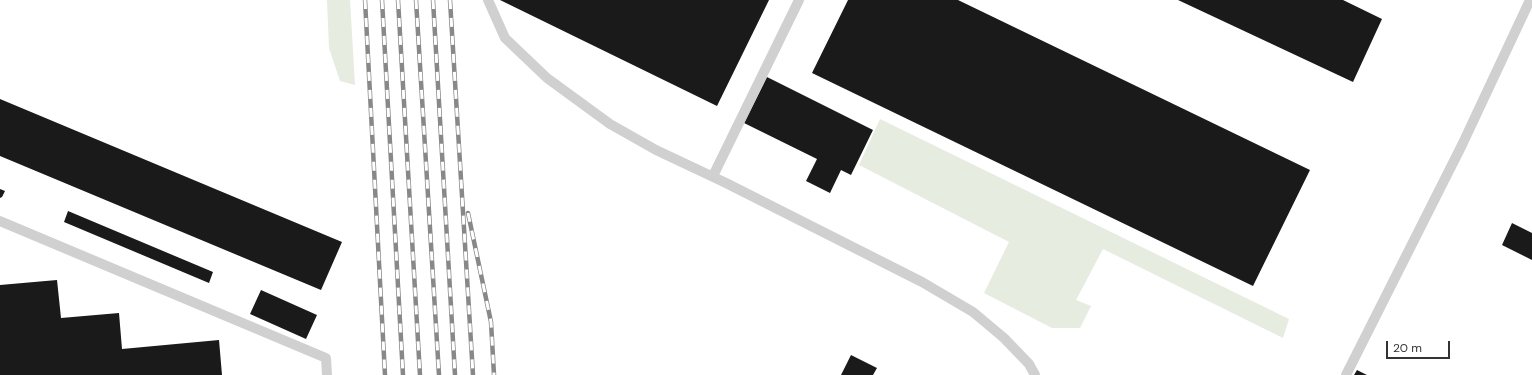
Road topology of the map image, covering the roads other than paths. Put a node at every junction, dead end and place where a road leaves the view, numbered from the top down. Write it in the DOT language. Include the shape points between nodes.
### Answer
graph roads {
  1 [pos="488,0"];
  2 [pos="799,0"];
  3 [pos="1530,0"];
  4 [pos="712,176"];
  5 [pos="0,221"];
  6 [pos="327,375"];
  7 [pos="1035,375"];
  8 [pos="1346,375"];
  1 -- 4 [label="lane" via="506,38 547,78 610,124 656,150"];
  2 -- 4 [label="lane"];
  3 -- 8 [label="lane" via="1462,145"];
  4 -- 7 [label="lane" via="922,282 973,312 1004,338 1029,364"];
  5 -- 6 [label="lane" via="326,358"];
}
